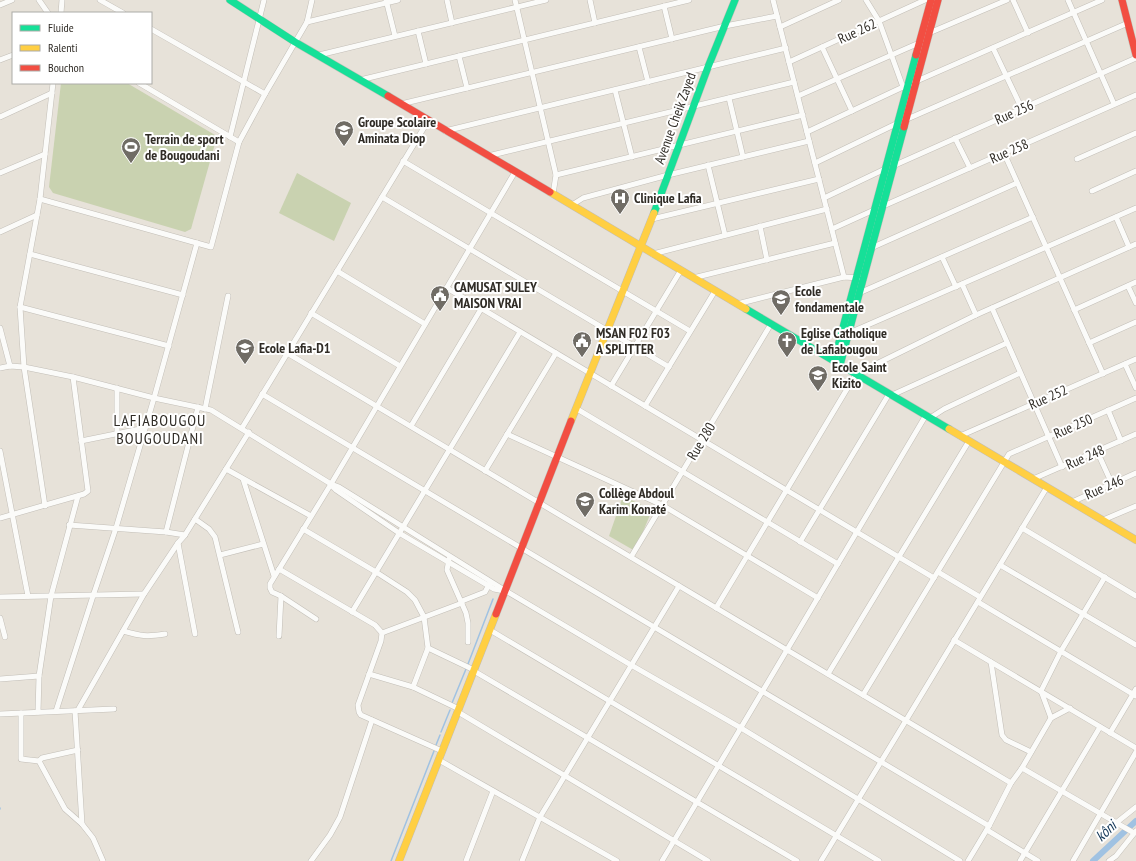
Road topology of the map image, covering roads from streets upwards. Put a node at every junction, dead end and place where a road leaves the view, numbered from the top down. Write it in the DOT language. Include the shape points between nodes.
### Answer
graph roads {
  1 [pos="12,0"];
  2 [pos="40,0"];
  3 [pos="62,0"];
  4 [pos="100,0"];
  5 [pos="230,0"];
  6 [pos="264,0"];
  7 [pos="312,0"];
  8 [pos="398,0"];
  9 [pos="447,0"];
  10 [pos="515,0"];
  11 [pos="546,0"];
  12 [pos="590,0"];
  13 [pos="689,0"];
  14 [pos="735,0"];
  15 [pos="773,0"];
  16 [pos="839,0"];
  17 [pos="866,0"];
  18 [pos="925,0"];
  19 [pos="931,0"];
  20 [pos="938,0"];
  21 [pos="1007,0"];
  22 [pos="1013,0"];
  23 [pos="1068,0"];
  24 [pos="1102,0"];
  25 [pos="1122,0"];
  26 [pos="386,1"];
  27 [pos="0,5"];
  28 [pos="664,6"];
  29 [pos="517,7"];
  30 [pos="47,12"];
  31 [pos="60,12"];
  32 [pos="121,12"];
  33 [pos="1074,12"];
  34 [pos="777,16"];
  35 [pos="259,18"];
  36 [pos="879,21"];
  37 [pos="306,22"];
  38 [pos="1128,22"];
  39 [pos="452,23"];
  40 [pos="595,23"];
  41 [pos="725,26"];
  42 [pos="780,26"];
  43 [pos="152,30"];
  44 [pos="418,31"];
  45 [pos="929,33"];
  46 [pos="1028,33"];
  47 [pos="395,36"];
  48 [pos="672,39"];
  49 [pos="525,40"];
  50 [pos="1086,40"];
  51 [pos="295,42"];
  52 [pos="919,43"];
  53 [pos="640,47"];
  54 [pos="822,47"];
  55 [pos="786,48"];
  56 [pos="993,48"];
  57 [pos="12,54"];
  58 [pos="319,55"];
  59 [pos="892,55"];
  60 [pos="1136,55"];
  61 [pos="459,56"];
  62 [pos="1136,58"];
  63 [pos="0,60"];
  64 [pos="789,62"];
  65 [pos="426,64"];
  66 [pos="708,67"];
  67 [pos="532,73"];
  68 [pos="1101,73"];
  69 [pos="1006,75"];
  70 [pos="837,79"];
  71 [pos="359,80"];
  72 [pos="243,82"];
  73 [pos="648,82"];
  74 [pos="794,82"];
  75 [pos="916,82"];
  76 [pos="52,84"];
  77 [pos="141,84"];
  78 [pos="905,86"];
  79 [pos="467,88"];
  80 [pos="615,90"];
  81 [pos="52,93"];
  82 [pos="265,94"];
  83 [pos="1136,95"];
  84 [pos="798,96"];
  85 [pos="729,98"];
  86 [pos="400,104"];
  87 [pos="1114,104"];
  88 [pos="694,107"];
  89 [pos="540,108"];
  90 [pos="1022,109"];
  91 [pos="852,111"];
  92 [pos="803,115"];
  93 [pos="0,117"];
  94 [pos="428,121"];
  95 [pos="902,122"];
  96 [pos="624,124"];
  97 [pos="445,131"];
  98 [pos="737,131"];
  99 [pos="807,132"];
  100 [pos="1136,133"];
  101 [pos="230,137"];
  102 [pos="955,138"];
  103 [pos="809,141"];
  104 [pos="239,142"];
  105 [pos="548,142"];
  106 [pos="679,145"];
  107 [pos="1004,153"];
  108 [pos="45,154"];
  109 [pos="488,156"];
  110 [pos="632,156"];
  111 [pos="743,157"];
  112 [pos="1077,159"];
  113 [pos="404,161"];
  114 [pos="815,164"];
  115 [pos="708,165"];
  116 [pos="893,166"];
  117 [pos="970,168"];
  118 [pos="885,169"];
  119 [pos="1136,171"];
  120 [pos="516,172"];
  121 [pos="0,173"];
  122 [pos="556,175"];
  123 [pos="668,175"];
  124 [pos="819,179"];
  125 [pos="1018,183"];
  126 [pos="1092,191"];
  127 [pos="553,194"];
  128 [pos="382,197"];
  129 [pos="824,198"];
  130 [pos="40,199"];
  131 [pos="717,203"];
  132 [pos="572,205"];
  133 [pos="882,207"];
  134 [pos="1136,208"];
  135 [pos="827,209"];
  136 [pos="874,210"];
  137 [pos="491,213"];
  138 [pos="37,215"];
  139 [pos="1033,217"];
  140 [pos="1116,217"];
  141 [pos="652,219"];
  142 [pos="760,226"];
  143 [pos="832,229"];
  144 [pos="0,232"];
  145 [pos="725,235"];
  146 [pos="197,243"];
  147 [pos="836,243"];
  148 [pos="1136,244"];
  149 [pos="640,246"];
  150 [pos="1046,247"];
  151 [pos="1130,247"];
  152 [pos="871,248"];
  153 [pos="470,249"];
  154 [pos="30,254"];
  155 [pos="653,254"];
  156 [pos="942,256"];
  157 [pos="767,260"];
  158 [pos="681,270"];
  159 [pos="337,271"];
  160 [pos="844,276"];
  161 [pos="693,278"];
  162 [pos="1060,278"];
  163 [pos="859,279"];
  164 [pos="1136,282"];
  165 [pos="962,284"];
  166 [pos="1128,286"];
  167 [pos="956,287"];
  168 [pos="446,288"];
  169 [pos="623,291"];
  170 [pos="715,291"];
  171 [pos="859,293"];
  172 [pos="183,295"];
  173 [pos="228,296"];
  174 [pos="737,304"];
  175 [pos="1136,304"];
  176 [pos="20,307"];
  177 [pos="992,308"];
  178 [pos="481,309"];
  179 [pos="1074,310"];
  180 [pos="656,311"];
  181 [pos="311,313"];
  182 [pos="976,315"];
  183 [pos="1136,322"];
  184 [pos="425,324"];
  185 [pos="771,324"];
  186 [pos="0,328"];
  187 [pos="607,330"];
  188 [pos="520,332"];
  189 [pos="690,332"];
  190 [pos="847,334"];
  191 [pos="1007,343"];
  192 [pos="1089,343"];
  193 [pos="169,346"];
  194 [pos="635,347"];
  195 [pos="287,353"];
  196 [pos="556,353"];
  197 [pos="1136,359"];
  198 [pos="837,363"];
  199 [pos="1125,364"];
  200 [pos="10,366"];
  201 [pos="400,366"];
  202 [pos="24,367"];
  203 [pos="669,367"];
  204 [pos="0,368"];
  205 [pos="1020,373"];
  206 [pos="591,374"];
  207 [pos="856,374"];
  208 [pos="1102,374"];
  209 [pos="73,377"];
  210 [pos="611,386"];
  211 [pos="117,388"];
  212 [pos="1136,388"];
  213 [pos="262,394"];
  214 [pos="890,395"];
  215 [pos="154,398"];
  216 [pos="1136,398"];
  217 [pos="1034,404"];
  218 [pos="376,406"];
  219 [pos="645,406"];
  220 [pos="198,407"];
  221 [pos="205,409"];
  222 [pos="577,409"];
  223 [pos="1108,410"];
  224 [pos="928,417"];
  225 [pos="410,426"];
  226 [pos="145,428"];
  227 [pos="242,428"];
  228 [pos="249,432"];
  229 [pos="117,434"];
  230 [pos="507,434"];
  231 [pos="1136,434"];
  232 [pos="960,436"];
  233 [pos="1048,436"];
  234 [pos="702,440"];
  235 [pos="81,441"];
  236 [pos="968,441"];
  237 [pos="1121,441"];
  238 [pos="352,447"];
  239 [pos="450,450"];
  240 [pos="0,451"];
  241 [pos="1097,451"];
  242 [pos="558,457"];
  243 [pos="1004,462"];
  244 [pos="1062,467"];
  245 [pos="226,469"];
  246 [pos="485,471"];
  247 [pos="682,472"];
  248 [pos="1136,473"];
  249 [pos="243,478"];
  250 [pos="1033,479"];
  251 [pos="331,484"];
  252 [pos="1112,484"];
  253 [pos="1047,487"];
  254 [pos="786,490"];
  255 [pos="425,491"];
  256 [pos="78,496"];
  257 [pos="1072,502"];
  258 [pos="540,503"];
  259 [pos="662,505"];
  260 [pos="45,506"];
  261 [pos="1136,506"];
  262 [pos="819,510"];
  263 [pos="12,516"];
  264 [pos="311,516"];
  265 [pos="0,518"];
  266 [pos="195,519"];
  267 [pos="1103,520"];
  268 [pos="767,522"];
  269 [pos="69,525"];
  270 [pos="403,527"];
  271 [pos="116,528"];
  272 [pos="1022,528"];
  273 [pos="303,529"];
  274 [pos="166,532"];
  275 [pos="857,532"];
  276 [pos="399,533"];
  277 [pos="185,535"];
  278 [pos="1136,540"];
  279 [pos="800,542"];
  280 [pos="178,544"];
  281 [pos="263,544"];
  282 [pos="521,548"];
  283 [pos="220,555"];
  284 [pos="747,556"];
  285 [pos="631,557"];
  286 [pos="899,557"];
  287 [pos="449,559"];
  288 [pos="838,564"];
  289 [pos="1000,564"];
  290 [pos="279,569"];
  291 [pos="376,572"];
  292 [pos="938,572"];
  293 [pos="274,576"];
  294 [pos="1105,577"];
  295 [pos="934,578"];
  296 [pos="490,583"];
  297 [pos="679,586"];
  298 [pos="506,591"];
  299 [pos="144,594"];
  300 [pos="28,596"];
  301 [pos="51,596"];
  302 [pos="93,596"];
  303 [pos="281,596"];
  304 [pos="1136,596"];
  305 [pos="0,597"];
  306 [pos="818,598"];
  307 [pos="979,600"];
  308 [pos="462,602"];
  309 [pos="716,608"];
  310 [pos="352,612"];
  311 [pos="1083,614"];
  312 [pos="424,617"];
  313 [pos="0,618"];
  314 [pos="316,620"];
  315 [pos="654,627"];
  316 [pos="490,630"];
  317 [pos="123,631"];
  318 [pos="238,632"];
  319 [pos="382,633"];
  320 [pos="165,634"];
  321 [pos="195,634"];
  322 [pos="279,636"];
  323 [pos="4,637"];
  324 [pos="954,640"];
  325 [pos="468,642"];
  326 [pos="1136,645"];
  327 [pos="428,648"];
  328 [pos="787,650"];
  329 [pos="1061,651"];
  330 [pos="991,662"];
  331 [pos="631,665"];
  332 [pos="474,671"];
  333 [pos="369,674"];
  334 [pos="828,674"];
  335 [pos="39,676"];
  336 [pos="0,679"];
  337 [pos="413,687"];
  338 [pos="762,691"];
  339 [pos="1040,691"];
  340 [pos="1135,693"];
  341 [pos="863,695"];
  342 [pos="610,701"];
  343 [pos="1070,708"];
  344 [pos="114,709"];
  345 [pos="77,711"];
  346 [pos="458,711"];
  347 [pos="38,712"];
  348 [pos="56,712"];
  349 [pos="21,713"];
  350 [pos="0,714"];
  351 [pos="1051,718"];
  352 [pos="372,720"];
  353 [pos="906,721"];
  354 [pos="1100,727"];
  355 [pos="741,728"];
  356 [pos="1110,733"];
  357 [pos="588,738"];
  358 [pos="1136,748"];
  359 [pos="78,750"];
  360 [pos="442,751"];
  361 [pos="1031,752"];
  362 [pos="1136,752"];
  363 [pos="439,760"];
  364 [pos="38,761"];
  365 [pos="881,762"];
  366 [pos="718,765"];
  367 [pos="1022,768"];
  368 [pos="565,776"];
  369 [pos="1011,783"];
  370 [pos="493,791"];
  371 [pos="1062,791"];
  372 [pos="858,799"];
  373 [pos="697,802"];
  374 [pos="1136,807"];
  375 [pos="1100,814"];
  376 [pos="540,817"];
  377 [pos="1116,823"];
  378 [pos="82,824"];
  379 [pos="988,828"];
  380 [pos="1132,831"];
  381 [pos="837,836"];
  382 [pos="674,841"];
  383 [pos="1025,853"];
  384 [pos="1115,859"];
  385 [pos="103,861"];
  386 [pos="311,861"];
  387 [pos="399,861"];
  388 [pos="466,861"];
  389 [pos="522,861"];
  390 [pos="617,861"];
  391 [pos="662,861"];
  392 [pos="708,861"];
  393 [pos="797,861"];
  394 [pos="822,861"];
  395 [pos="879,861"];
  396 [pos="960,861"];
  397 [pos="968,861"];
  398 [pos="1020,861"];
  399 [pos="1038,861"];
  400 [pos="1073,861"];
  401 [pos="1109,861"];
  1 -- 27 [label="street"];
  2 -- 30 [label="street"];
  3 -- 31 [label="street"];
  4 -- 32 [label="street"];
  5 -- 35 [label="street"];
  6 -- 35 [label="street"];
  7 -- 37 [label="street"];
  8 -- 26 [label="street"];
  9 -- 39 [label="street"];
  10 -- 29 [label="street"];
  11 -- 29 [label="street"];
  12 -- 40 [label="street"];
  13 -- 28 [label="street"];
  14 -- 41 [label="street, Avenue Cheik Zayed"];
  15 -- 34 [label="street"];
  16 -- 42 [label="street"];
  17 -- 36 [label="street"];
  18 -- 36 [label="street, Rue 262"];
  19 -- 52 [label="street"];
  20 -- 45 [label="street"];
  21 -- 45 [label="street"];
  22 -- 46 [label="street"];
  23 -- 33 [label="street"];
  24 -- 33 [label="street"];
  25 -- 38 [label="street"];
  26 -- 37 [label="street"];
  26 -- 47 [label="street"];
  28 -- 40 [label="street"];
  28 -- 48 [label="street"];
  29 -- 39 [label="street"];
  29 -- 49 [label="street"];
  33 -- 46 [label="street"];
  33 -- 50 [label="street"];
  34 -- 41 [label="street"];
  34 -- 42 [label="street"];
  35 -- 51 [label="street"];
  35 -- 72 [label="street"];
  36 -- 54 [label="street, Rue 262"];
  36 -- 59 [label="street"];
  37 -- 51 [label="street"];
  38 -- 50 [label="street"];
  38 -- 60 [label="street"];
  39 -- 44 [label="street"];
  40 -- 49 [label="street"];
  41 -- 48 [label="street"];
  41 -- 66 [label="street, Avenue Cheik Zayed"];
  42 -- 55 [label="street"];
  43 -- 72 [label="street"];
  44 -- 47 [label="street"];
  44 -- 65 [label="street"];
  45 -- 75 [label="street"];
  46 -- 56 [label="street"];
  47 -- 58 [label="street"];
  48 -- 53 [label="street"];
  49 -- 61 [label="street"];
  49 -- 67 [label="street"];
  50 -- 68 [label="street"];
  50 -- 69 [label="street"];
  51 -- 58 [label="street"];
  51 -- 82 [label="street"];
  52 -- 59 [label="street"];
  52 -- 78 [label="street"];
  53 -- 67 [label="street"];
  53 -- 73 [label="street"];
  54 -- 64 [label="street, Rue 262"];
  54 -- 70 [label="street"];
  55 -- 64 [label="street"];
  55 -- 66 [label="street"];
  56 -- 69 [label="street"];
  56 -- 75 [label="street"];
  57 -- 63 [label="street"];
  58 -- 71 [label="street"];
  59 -- 70 [label="street"];
  59 -- 78 [label="street"];
  61 -- 65 [label="street"];
  61 -- 79 [label="street"];
  62 -- 68 [label="street, Rue 256"];
  64 -- 74 [label="street"];
  65 -- 71 [label="street"];
  66 -- 73 [label="street"];
  66 -- 88 [label="street, Avenue Cheik Zayed"];
  67 -- 79 [label="street"];
  67 -- 89 [label="street"];
  68 -- 87 [label="street"];
  68 -- 90 [label="street, Rue 256"];
  69 -- 90 [label="street"];
  69 -- 95 [label="street"];
  70 -- 84 [label="street"];
  70 -- 91 [label="street"];
  71 -- 86 [label="street"];
  72 -- 82 [label="street"];
  72 -- 101 [label="street"];
  73 -- 80 [label="street"];
  74 -- 84 [label="street"];
  74 -- 85 [label="street"];
  75 -- 78 [label="street"];
  75 -- 95 [label="street"];
  76 -- 81 [label="street"];
  77 -- 101 [label="street"];
  78 -- 91 [label="street"];
  78 -- 95 [label="street"];
  79 -- 86 [label="street"];
  80 -- 89 [label="street"];
  80 -- 96 [label="street"];
  81 -- 93 [label="street"];
  81 -- 108 [label="street"];
  82 -- 104 [label="street"];
  83 -- 87 [label="street, Rue 258"];
  84 -- 92 [label="street"];
  85 -- 88 [label="street"];
  85 -- 98 [label="street"];
  86 -- 94 [label="street"];
  87 -- 107 [label="street, Rue 258"];
  88 -- 96 [label="street"];
  88 -- 106 [label="street, Avenue Cheik Zayed"];
  89 -- 97 [label="street"];
  89 -- 105 [label="street"];
  90 -- 102 [label="street, Rue 256"];
  91 -- 99 [label="street"];
  92 -- 98 [label="street"];
  92 -- 99 [label="street"];
  94 -- 97 [label="street"];
  94 -- 113 [label="street"];
  95 -- 114 [label="street"];
  95 -- 116 [label="street"];
  95 -- 118 [label="street"];
  96 -- 105 [label="street"];
  96 -- 110 [label="street"];
  97 -- 109 [label="street"];
  98 -- 106 [label="street"];
  98 -- 111 [label="street"];
  99 -- 103 [label="street"];
  100 -- 112 [label="street"];
  101 -- 104 [label="street"];
  102 -- 116 [label="street, Rue 256"];
  102 -- 117 [label="street"];
  103 -- 111 [label="street"];
  103 -- 114 [label="street"];
  104 -- 146 [label="street" via="210,247"];
  105 -- 109 [label="street"];
  105 -- 122 [label="street"];
  106 -- 110 [label="street"];
  106 -- 123 [label="street, Avenue Cheik Zayed"];
  107 -- 117 [label="street, Rue 258"];
  107 -- 125 [label="street"];
  108 -- 121 [label="street"];
  108 -- 130 [label="street"];
  109 -- 120 [label="street"];
  110 -- 122 [label="street"];
  111 -- 115 [label="street"];
  113 -- 128 [label="street"];
  113 -- 137 [label="street"];
  114 -- 124 [label="street"];
  115 -- 123 [label="street"];
  115 -- 131 [label="street"];
  116 -- 133 [label="street"];
  117 -- 133 [label="street, Rue 258"];
  118 -- 129 [label="street"];
  118 -- 136 [label="street"];
  119 -- 126 [label="street"];
  120 -- 127 [label="street"];
  120 -- 137 [label="street"];
  122 -- 127 [label="street"];
  123 -- 132 [label="street" via="583,198"];
  123 -- 141 [label="street, Avenue Cheik Zayed"];
  124 -- 129 [label="street"];
  124 -- 131 [label="street"];
  125 -- 139 [label="street"];
  125 -- 152 [label="street"];
  127 -- 132 [label="street"];
  128 -- 153 [label="street"];
  128 -- 159 [label="street"];
  129 -- 135 [label="street"];
  130 -- 138 [label="street"];
  130 -- 146 [label="street"];
  131 -- 141 [label="street"];
  131 -- 145 [label="street"];
  132 -- 149 [label="street"];
  133 -- 152 [label="street"];
  134 -- 140 [label="street"];
  135 -- 142 [label="street"];
  135 -- 143 [label="street"];
  136 -- 143 [label="street"];
  136 -- 163 [label="street"];
  137 -- 153 [label="street"];
  137 -- 169 [label="street"];
  138 -- 144 [label="street"];
  138 -- 154 [label="street"];
  139 -- 150 [label="street"];
  139 -- 156 [label="street"];
  140 -- 150 [label="street"];
  140 -- 151 [label="street"];
  141 -- 149 [label="street, Avenue Cheik Zayed"];
  142 -- 145 [label="street"];
  142 -- 157 [label="street"];
  143 -- 147 [label="street"];
  145 -- 155 [label="street"];
  146 -- 172 [label="street"];
  147 -- 157 [label="street"];
  147 -- 160 [label="street"];
  148 -- 151 [label="street"];
  149 -- 155 [label="street"];
  149 -- 169 [label="street, Avenue Cheik Zayed"];
  150 -- 162 [label="street"];
  150 -- 165 [label="street"];
  151 -- 162 [label="street"];
  152 -- 163 [label="street"];
  153 -- 168 [label="street"];
  153 -- 187 [label="street"];
  154 -- 172 [label="street"];
  154 -- 176 [label="street"];
  155 -- 158 [label="street"];
  156 -- 167 [label="street"];
  156 -- 171 [label="street"];
  157 -- 161 [label="street"];
  158 -- 161 [label="street"];
  158 -- 180 [label="street"];
  159 -- 181 [label="street"];
  159 -- 184 [label="street"];
  160 -- 163 [label="street"];
  160 -- 174 [label="street"];
  161 -- 170 [label="street"];
  162 -- 177 [label="street"];
  162 -- 179 [label="street"];
  163 -- 171 [label="street"];
  163 -- 198 [label="street"];
  164 -- 166 [label="street"];
  165 -- 167 [label="street"];
  165 -- 182 [label="street"];
  166 -- 175 [label="street"];
  166 -- 179 [label="street"];
  167 -- 190 [label="street"];
  168 -- 178 [label="street"];
  168 -- 184 [label="street"];
  169 -- 180 [label="street"];
  169 -- 187 [label="street, Avenue Cheik Zayed"];
  170 -- 174 [label="street"];
  170 -- 189 [label="street"];
  171 -- 190 [label="street"];
  172 -- 193 [label="street"];
  173 -- 221 [label="street"];
  174 -- 185 [label="street"];
  176 -- 193 [label="street"];
  176 -- 202 [label="street"];
  177 -- 182 [label="street"];
  177 -- 191 [label="street"];
  178 -- 188 [label="street"];
  178 -- 225 [label="street"];
  179 -- 192 [label="street"];
  180 -- 189 [label="street"];
  180 -- 194 [label="street"];
  181 -- 195 [label="street"];
  181 -- 201 [label="street"];
  182 -- 207 [label="street"];
  183 -- 192 [label="street"];
  184 -- 201 [label="street"];
  185 -- 198 [label="street"];
  185 -- 234 [label="street, Rue 280"];
  186 -- 200 [label="street"];
  187 -- 194 [label="street"];
  187 -- 206 [label="street, Avenue Cheik Zayed"];
  188 -- 196 [label="street"];
  188 -- 239 [label="street"];
  189 -- 203 [label="street"];
  190 -- 198 [label="street"];
  191 -- 205 [label="street"];
  191 -- 214 [label="street"];
  192 -- 208 [label="street"];
  193 -- 215 [label="street"];
  194 -- 203 [label="street"];
  194 -- 210 [label="street"];
  195 -- 213 [label="street"];
  195 -- 218 [label="street"];
  196 -- 206 [label="street"];
  196 -- 230 [label="street"];
  197 -- 199 [label="street, Rue 252"];
  198 -- 207 [label="street"];
  199 -- 208 [label="street, Rue 252"];
  199 -- 212 [label="street"];
  200 -- 202 [label="street"];
  200 -- 204 [label="street"];
  201 -- 218 [label="street"];
  202 -- 209 [label="street"];
  202 -- 260 [label="street"];
  203 -- 219 [label="street"];
  205 -- 217 [label="street"];
  205 -- 224 [label="street"];
  206 -- 210 [label="street"];
  206 -- 222 [label="street, Avenue Cheik Zayed"];
  207 -- 214 [label="street"];
  207 -- 254 [label="street"];
  208 -- 217 [label="street, Rue 252"];
  209 -- 211 [label="street"];
  209 -- 235 [label="street"];
  210 -- 219 [label="street"];
  211 -- 215 [label="street"];
  211 -- 229 [label="street"];
  213 -- 227 [label="street"];
  213 -- 238 [label="street"];
  214 -- 224 [label="street"];
  214 -- 262 [label="street"];
  215 -- 220 [label="street"];
  215 -- 226 [label="street"];
  216 -- 223 [label="street, Rue 250"];
  217 -- 232 [label="street, Rue 252"];
  217 -- 233 [label="street"];
  218 -- 225 [label="street"];
  218 -- 238 [label="street"];
  219 -- 234 [label="street"];
  220 -- 221 [label="street"];
  220 -- 274 [label="street"];
  221 -- 227 [label="street"];
  222 -- 242 [label="street, Avenue Cheik Zayed"];
  222 -- 247 [label="street"];
  223 -- 233 [label="street, Rue 250"];
  223 -- 237 [label="street"];
  224 -- 232 [label="street"];
  224 -- 275 [label="street"];
  225 -- 239 [label="street"];
  226 -- 229 [label="street"];
  226 -- 271 [label="street"];
  227 -- 228 [label="street"];
  228 -- 245 [label="street"];
  228 -- 251 [label="street"];
  229 -- 235 [label="street"];
  230 -- 242 [label="street"];
  230 -- 246 [label="street"];
  231 -- 237 [label="street, Rue 248"];
  232 -- 236 [label="street"];
  233 -- 243 [label="street, Rue 250" via="1009,454"];
  233 -- 244 [label="street"];
  234 -- 247 [label="street, Rue 280"];
  234 -- 254 [label="street"];
  235 -- 256 [label="street" via="88,491"];
  236 -- 243 [label="street"];
  236 -- 286 [label="street"];
  237 -- 241 [label="street, Rue 248"];
  238 -- 251 [label="street"];
  238 -- 255 [label="street"];
  239 -- 246 [label="street"];
  239 -- 255 [label="street"];
  240 -- 263 [label="street"];
  241 -- 244 [label="street, Rue 248"];
  241 -- 252 [label="street"];
  242 -- 258 [label="street, Avenue Cheik Zayed"];
  242 -- 259 [label="street"];
  243 -- 250 [label="street"];
  243 -- 292 [label="street"];
  244 -- 250 [label="street, Rue 248"];
  245 -- 249 [label="street"];
  245 -- 266 [label="street"];
  246 -- 258 [label="street"];
  247 -- 259 [label="street, Rue 280"];
  247 -- 268 [label="street"];
  248 -- 252 [label="street, Rue 246"];
  249 -- 264 [label="street"];
  249 -- 281 [label="street"];
  250 -- 253 [label="street"];
  251 -- 264 [label="street"];
  251 -- 270 [label="street"];
  251 -- 276 [label="street"];
  252 -- 257 [label="street, Rue 246"];
  253 -- 257 [label="street"];
  253 -- 272 [label="street"];
  254 -- 262 [label="street"];
  254 -- 268 [label="street"];
  255 -- 270 [label="street"];
  255 -- 282 [label="street"];
  256 -- 260 [label="street"];
  256 -- 269 [label="street"];
  257 -- 267 [label="street"];
  258 -- 282 [label="street, Avenue Cheik Zayed"];
  258 -- 285 [label="street"];
  259 -- 284 [label="street"];
  259 -- 285 [label="street, Rue 280"];
  260 -- 263 [label="street"];
  261 -- 267 [label="street"];
  262 -- 275 [label="street"];
  262 -- 279 [label="street"];
  263 -- 265 [label="street"];
  263 -- 300 [label="street"];
  264 -- 273 [label="street"];
  266 -- 277 [label="street"];
  266 -- 283 [label="street" via="215,537"];
  267 -- 278 [label="street"];
  268 -- 279 [label="street"];
  268 -- 284 [label="street"];
  269 -- 271 [label="street"];
  269 -- 301 [label="street"];
  270 -- 276 [label="street"];
  270 -- 287 [label="street"];
  271 -- 274 [label="street"];
  271 -- 302 [label="street"];
  272 -- 289 [label="street"];
  272 -- 294 [label="street"];
  273 -- 290 [label="street"];
  273 -- 291 [label="street"];
  274 -- 277 [label="street"];
  275 -- 286 [label="street"];
  275 -- 288 [label="street"];
  276 -- 287 [label="street"];
  276 -- 291 [label="street"];
  277 -- 280 [label="street"];
  279 -- 288 [label="street"];
  280 -- 299 [label="street"];
  280 -- 321 [label="street"];
  281 -- 283 [label="street"];
  281 -- 293 [label="street"];
  282 -- 298 [label="street, Avenue Cheik Zayed"];
  282 -- 315 [label="street"];
  283 -- 318 [label="street"];
  284 -- 306 [label="street"];
  284 -- 309 [label="street"];
  285 -- 297 [label="street"];
  286 -- 295 [label="street"];
  286 -- 334 [label="street"];
  287 -- 296 [label="street"];
  287 -- 308 [label="street" via="447,570"];
  288 -- 306 [label="street"];
  289 -- 307 [label="street"];
  289 -- 311 [label="street"];
  290 -- 293 [label="street"];
  290 -- 310 [label="street"];
  291 -- 310 [label="street"];
  291 -- 312 [label="street" via="407,592 415,600"];
  292 -- 295 [label="street"];
  292 -- 307 [label="street"];
  293 -- 303 [label="street" via="270,588 272,592"];
  294 -- 304 [label="street"];
  294 -- 311 [label="street"];
  295 -- 341 [label="street"];
  296 -- 298 [label="street" via="494,589"];
  296 -- 308 [label="street" via="485,592"];
  297 -- 309 [label="street"];
  297 -- 315 [label="street"];
  298 -- 316 [label="street, Avenue Cheik Zayed"];
  298 -- 331 [label="street"];
  299 -- 302 [label="street"];
  299 -- 317 [label="street"];
  300 -- 301 [label="street"];
  300 -- 305 [label="street"];
  301 -- 302 [label="street"];
  301 -- 335 [label="street"];
  302 -- 348 [label="street"];
  303 -- 314 [label="street"];
  303 -- 322 [label="street"];
  306 -- 328 [label="street"];
  307 -- 324 [label="street"];
  307 -- 329 [label="street"];
  308 -- 312 [label="street"];
  308 -- 325 [label="street" via="468,624"];
  309 -- 328 [label="street"];
  310 -- 319 [label="street" via="375,625"];
  311 -- 326 [label="street"];
  311 -- 329 [label="street"];
  312 -- 319 [label="street"];
  312 -- 327 [label="street"];
  313 -- 323 [label="street"];
  315 -- 331 [label="street"];
  315 -- 338 [label="street"];
  316 -- 332 [label="street, Avenue Cheik Zayed"];
  316 -- 342 [label="street"];
  317 -- 320 [label="street" via="150,637"];
  317 -- 345 [label="street"];
  319 -- 333 [label="street"];
  324 -- 330 [label="street"];
  324 -- 353 [label="street"];
  327 -- 332 [label="street"];
  327 -- 337 [label="street"];
  328 -- 334 [label="street"];
  328 -- 338 [label="street"];
  329 -- 339 [label="street"];
  329 -- 340 [label="street"];
  330 -- 339 [label="street"];
  330 -- 361 [label="street" via="1002,735 1006,740"];
  331 -- 342 [label="street"];
  331 -- 355 [label="street"];
  332 -- 346 [label="street, Avenue Cheik Zayed"];
  332 -- 357 [label="street"];
  333 -- 337 [label="street"];
  333 -- 352 [label="street" via="358,709 361,715"];
  334 -- 341 [label="street"];
  335 -- 336 [label="street"];
  335 -- 347 [label="street"];
  337 -- 346 [label="street"];
  338 -- 355 [label="street"];
  338 -- 365 [label="street"];
  339 -- 343 [label="street"];
  339 -- 351 [label="street"];
  340 -- 356 [label="street"];
  341 -- 353 [label="street"];
  342 -- 357 [label="street"];
  342 -- 366 [label="street"];
  343 -- 351 [label="street"];
  343 -- 354 [label="street"];
  344 -- 345 [label="street"];
  345 -- 348 [label="street"];
  345 -- 359 [label="street"];
  346 -- 360 [label="street, Avenue Cheik Zayed"];
  346 -- 368 [label="street"];
  347 -- 348 [label="street"];
  347 -- 349 [label="street"];
  349 -- 350 [label="street"];
  349 -- 364 [label="street" via="21,759"];
  351 -- 361 [label="street"];
  352 -- 360 [label="street"];
  352 -- 386 [label="street" via="340,817"];
  353 -- 365 [label="street"];
  353 -- 369 [label="street"];
  354 -- 356 [label="street"];
  354 -- 371 [label="street"];
  355 -- 366 [label="street"];
  355 -- 372 [label="street"];
  356 -- 358 [label="street"];
  357 -- 368 [label="street"];
  357 -- 373 [label="street"];
  359 -- 364 [label="street"];
  359 -- 378 [label="street"];
  360 -- 363 [label="street, Avenue Cheik Zayed"];
  361 -- 367 [label="street"];
  362 -- 375 [label="street"];
  363 -- 370 [label="street"];
  363 -- 387 [label="street, Avenue Cheik Zayed"];
  364 -- 378 [label="street" via="65,809"];
  365 -- 372 [label="street"];
  365 -- 379 [label="street"];
  366 -- 373 [label="street"];
  366 -- 381 [label="street"];
  367 -- 369 [label="street"];
  367 -- 371 [label="street"];
  368 -- 376 [label="street"];
  368 -- 382 [label="street"];
  369 -- 379 [label="street"];
  370 -- 376 [label="street"];
  370 -- 388 [label="street"];
  371 -- 375 [label="street"];
  371 -- 383 [label="street"];
  372 -- 381 [label="street"];
  372 -- 396 [label="street"];
  373 -- 382 [label="street"];
  373 -- 393 [label="street"];
  374 -- 377 [label="street"];
  375 -- 377 [label="street"];
  375 -- 400 [label="street"];
  376 -- 389 [label="street"];
  376 -- 390 [label="street"];
  377 -- 380 [label="street"];
  378 -- 385 [label="street" via="93,838"];
  379 -- 383 [label="street"];
  379 -- 397 [label="street"];
  380 -- 384 [label="street"];
  381 -- 394 [label="street"];
  381 -- 395 [label="street"];
  382 -- 391 [label="street"];
  382 -- 392 [label="street"];
  383 -- 398 [label="street"];
  383 -- 399 [label="street"];
  384 -- 401 [label="street"];
}
